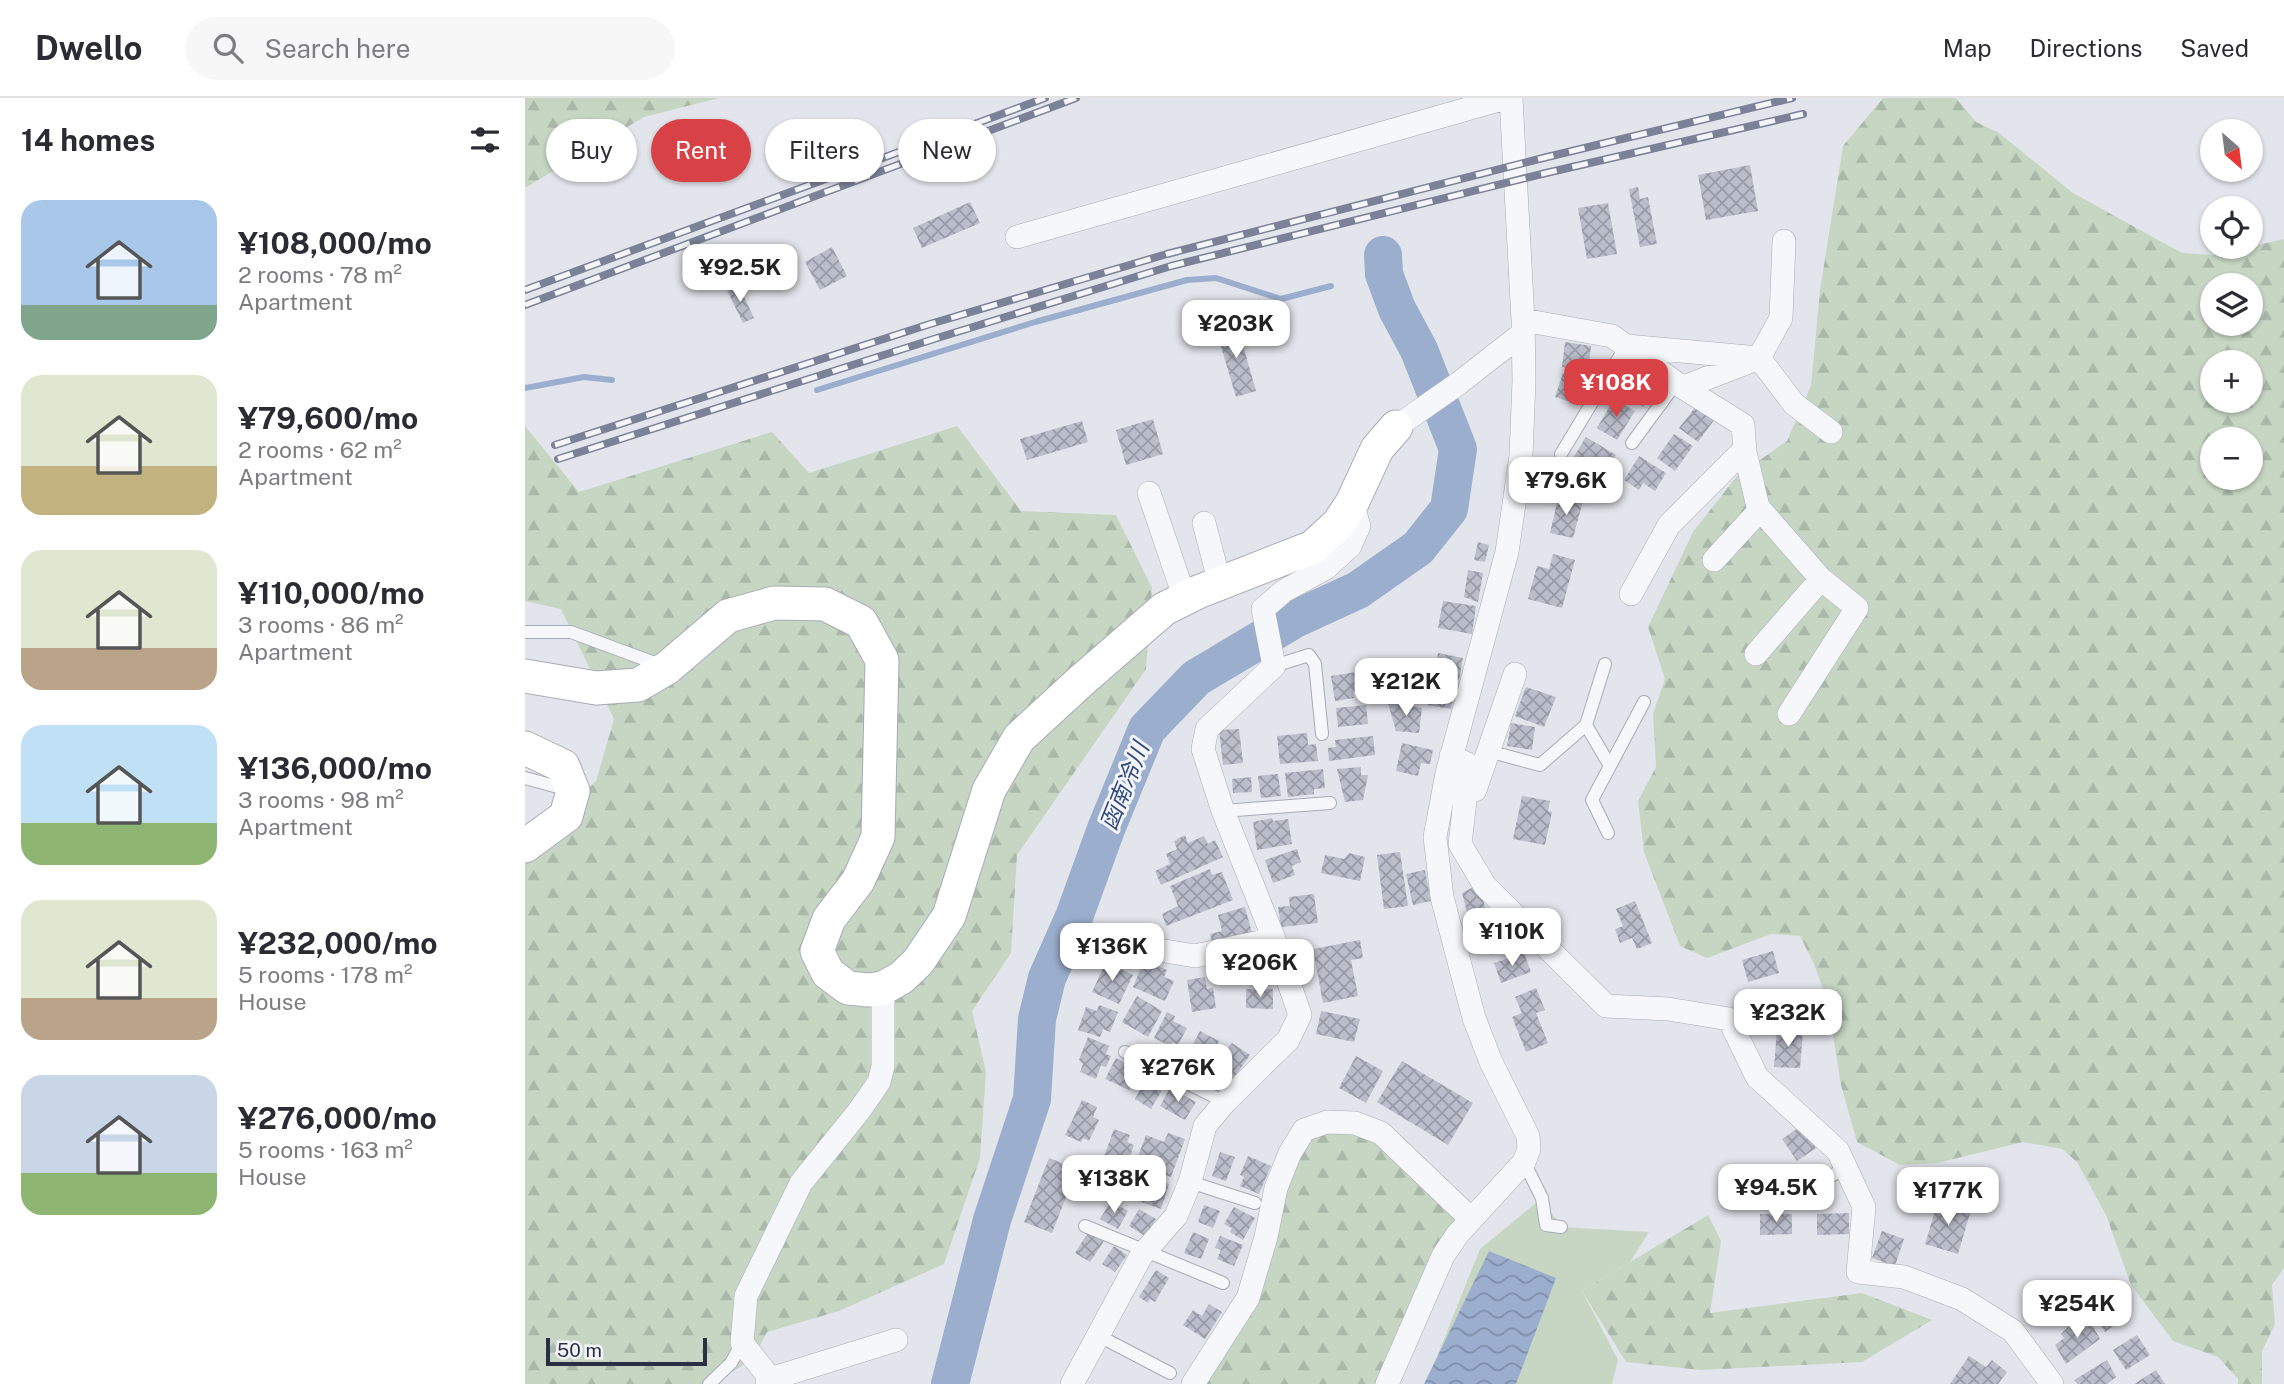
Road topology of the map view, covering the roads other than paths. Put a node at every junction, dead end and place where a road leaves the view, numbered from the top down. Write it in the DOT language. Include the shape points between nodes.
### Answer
graph roads {
  1 [pos="1509,98"];
  2 [pos="1017,237"];
  3 [pos="1784,240"];
  4 [pos="1523,326"];
  5 [pos="1626,346"];
  6 [pos="1759,358"];
  7 [pos="1680,385"];
  8 [pos="1396,427"];
  9 [pos="1831,432"];
  10 [pos="1632,443"];
  11 [pos="1745,449"];
  12 [pos="1561,454"];
  13 [pos="1149,493"];
  14 [pos="1352,503"];
  15 [pos="1760,510"];
  16 [pos="1204,523"];
  17 [pos="1714,560"];
  18 [pos="1821,579"];
  19 [pos="1220,584"];
  20 [pos="1631,594"];
  21 [pos="1185,599"];
  22 [pos="525,632"];
  23 [pos="1756,654"];
  24 [pos="1605,664"];
  25 [pos="1274,666"];
  26 [pos="667,668"];
  27 [pos="1515,674"];
  28 [pos="525,676"];
  29 [pos="1644,702"];
  30 [pos="1789,714"];
  31 [pos="1586,725"];
  32 [pos="1322,734"];
  33 [pos="525,748"];
  34 [pos="1488,751"];
  35 [pos="1451,756"];
  36 [pos="1610,766"];
  37 [pos="525,778"];
  38 [pos="573,791"];
  39 [pos="1330,803"];
  40 [pos="1223,811"];
  41 [pos="1462,826"];
  42 [pos="1608,833"];
  43 [pos="525,846"];
  44 [pos="1273,939"];
  45 [pos="1159,950"];
  46 [pos="883,988"];
  47 [pos="1757,1010"];
  48 [pos="1729,1019"];
  49 [pos="1125,1052"];
  50 [pos="1225,1102"];
  51 [pos="1524,1162"];
  52 [pos="1846,1168"];
  53 [pos="1190,1182"];
  54 [pos="1799,1193"];
  55 [pos="1255,1203"];
  56 [pos="1471,1219"];
  57 [pos="1085,1226"];
  58 [pos="1561,1227"];
  59 [pos="1146,1251"];
  60 [pos="1223,1283"];
  61 [pos="1099,1336"];
  62 [pos="896,1340"];
  63 [pos="742,1343"];
  64 [pos="1170,1373"];
  65 [pos="767,1382"];
  66 [pos="709,1384"];
  67 [pos="1072,1384"];
  68 [pos="1193,1384"];
  69 [pos="1387,1384"];
  70 [pos="2052,1384"];
  1 -- 2 [label="street"];
  1 -- 4 [label="street"];
  3 -- 6 [label="street" via="1781,318"];
  4 -- 5 [label="street" via="1612,336"];
  4 -- 8 [label="street" via="1459,383"];
  4 -- 35 [label="street" via="1521,456 1507,552"];
  5 -- 6 [label="street"];
  5 -- 7 [label="street"];
  5 -- 12 [label="lane"];
  6 -- 7 [label="street"];
  6 -- 9 [label="street" via="1794,404"];
  7 -- 10 [label="lane"];
  7 -- 11 [label="street" via="1743,425"];
  8 -- 14 [label="street" via="1377,449"];
  11 -- 15 [label="street"];
  11 -- 20 [label="street" via="1669,525"];
  13 -- 21 [label="street"];
  14 -- 19 [label="street" via="1313,547"];
  14 -- 25 [label="street" via="1359,526 1350,546 1263,609"];
  15 -- 17 [label="street"];
  15 -- 18 [label="street"];
  16 -- 19 [label="street"];
  18 -- 23 [label="street"];
  18 -- 30 [label="street" via="1857,608"];
  19 -- 21 [label="street"];
  21 -- 46 [label="street" via="1137,631 1019,738 989,790 949,916 918,962"];
  22 -- 26 [label="lane" via="571,632"];
  24 -- 31 [label="lane"];
  25 -- 32 [label="lane" via="1309,655 1315,664"];
  25 -- 40 [label="street" via="1206,729 1203,749"];
  26 -- 28 [label="street" via="638,685 596,688"];
  26 -- 46 [label="street" via="728,616 774,603 825,604 861,622 882,660 878,837 858,881 829,919 817,951 828,973 848,988"];
  27 -- 34 [label="street"];
  29 -- 36 [label="lane"];
  31 -- 34 [label="lane" via="1540,765"];
  31 -- 36 [label="lane"];
  33 -- 38 [label="street" via="563,766"];
  34 -- 41 [label="street"];
  35 -- 41 [label="street" via="1469,765"];
  35 -- 51 [label="street" via="1435,837 1442,897 1474,1018 1528,1136"];
  36 -- 42 [label="lane" via="1592,800"];
  37 -- 38 [label="lane"];
  38 -- 43 [label="street" via="566,816"];
  39 -- 40 [label="lane"];
  40 -- 44 [label="street"];
  41 -- 48 [label="street" via="1460,844 1485,886 1606,1006 1668,1009"];
  44 -- 45 [label="street" via="1195,956"];
  44 -- 50 [label="street" via="1300,1015 1288,1040"];
  46 -- 63 [label="street" via="885,1026 879,1082 801,1183 746,1296"];
  47 -- 48 [label="lane"];
  48 -- 52 [label="street" via="1757,1077 1839,1152"];
  49 -- 50 [label="lane"];
  50 -- 53 [label="street" via="1205,1126"];
  51 -- 56 [label="street"];
  51 -- 58 [label="lane" via="1542,1198 1546,1225"];
  52 -- 54 [label="lane"];
  52 -- 70 [label="street" via="1864,1207 1858,1272 1904,1277 1962,1299 2013,1331"];
  53 -- 55 [label="lane"];
  53 -- 59 [label="street" via="1176,1216"];
  56 -- 68 [label="street" via="1381,1133 1355,1122 1327,1122 1304,1130 1276,1188 1248,1298"];
  56 -- 69 [label="street" via="1443,1256"];
  57 -- 59 [label="lane"];
  59 -- 60 [label="lane"];
  59 -- 61 [label="street"];
  61 -- 64 [label="lane"];
  61 -- 67 [label="street"];
  62 -- 65 [label="street"];
  63 -- 65 [label="street"];
  63 -- 66 [label="lane" via="731,1363"];
}
